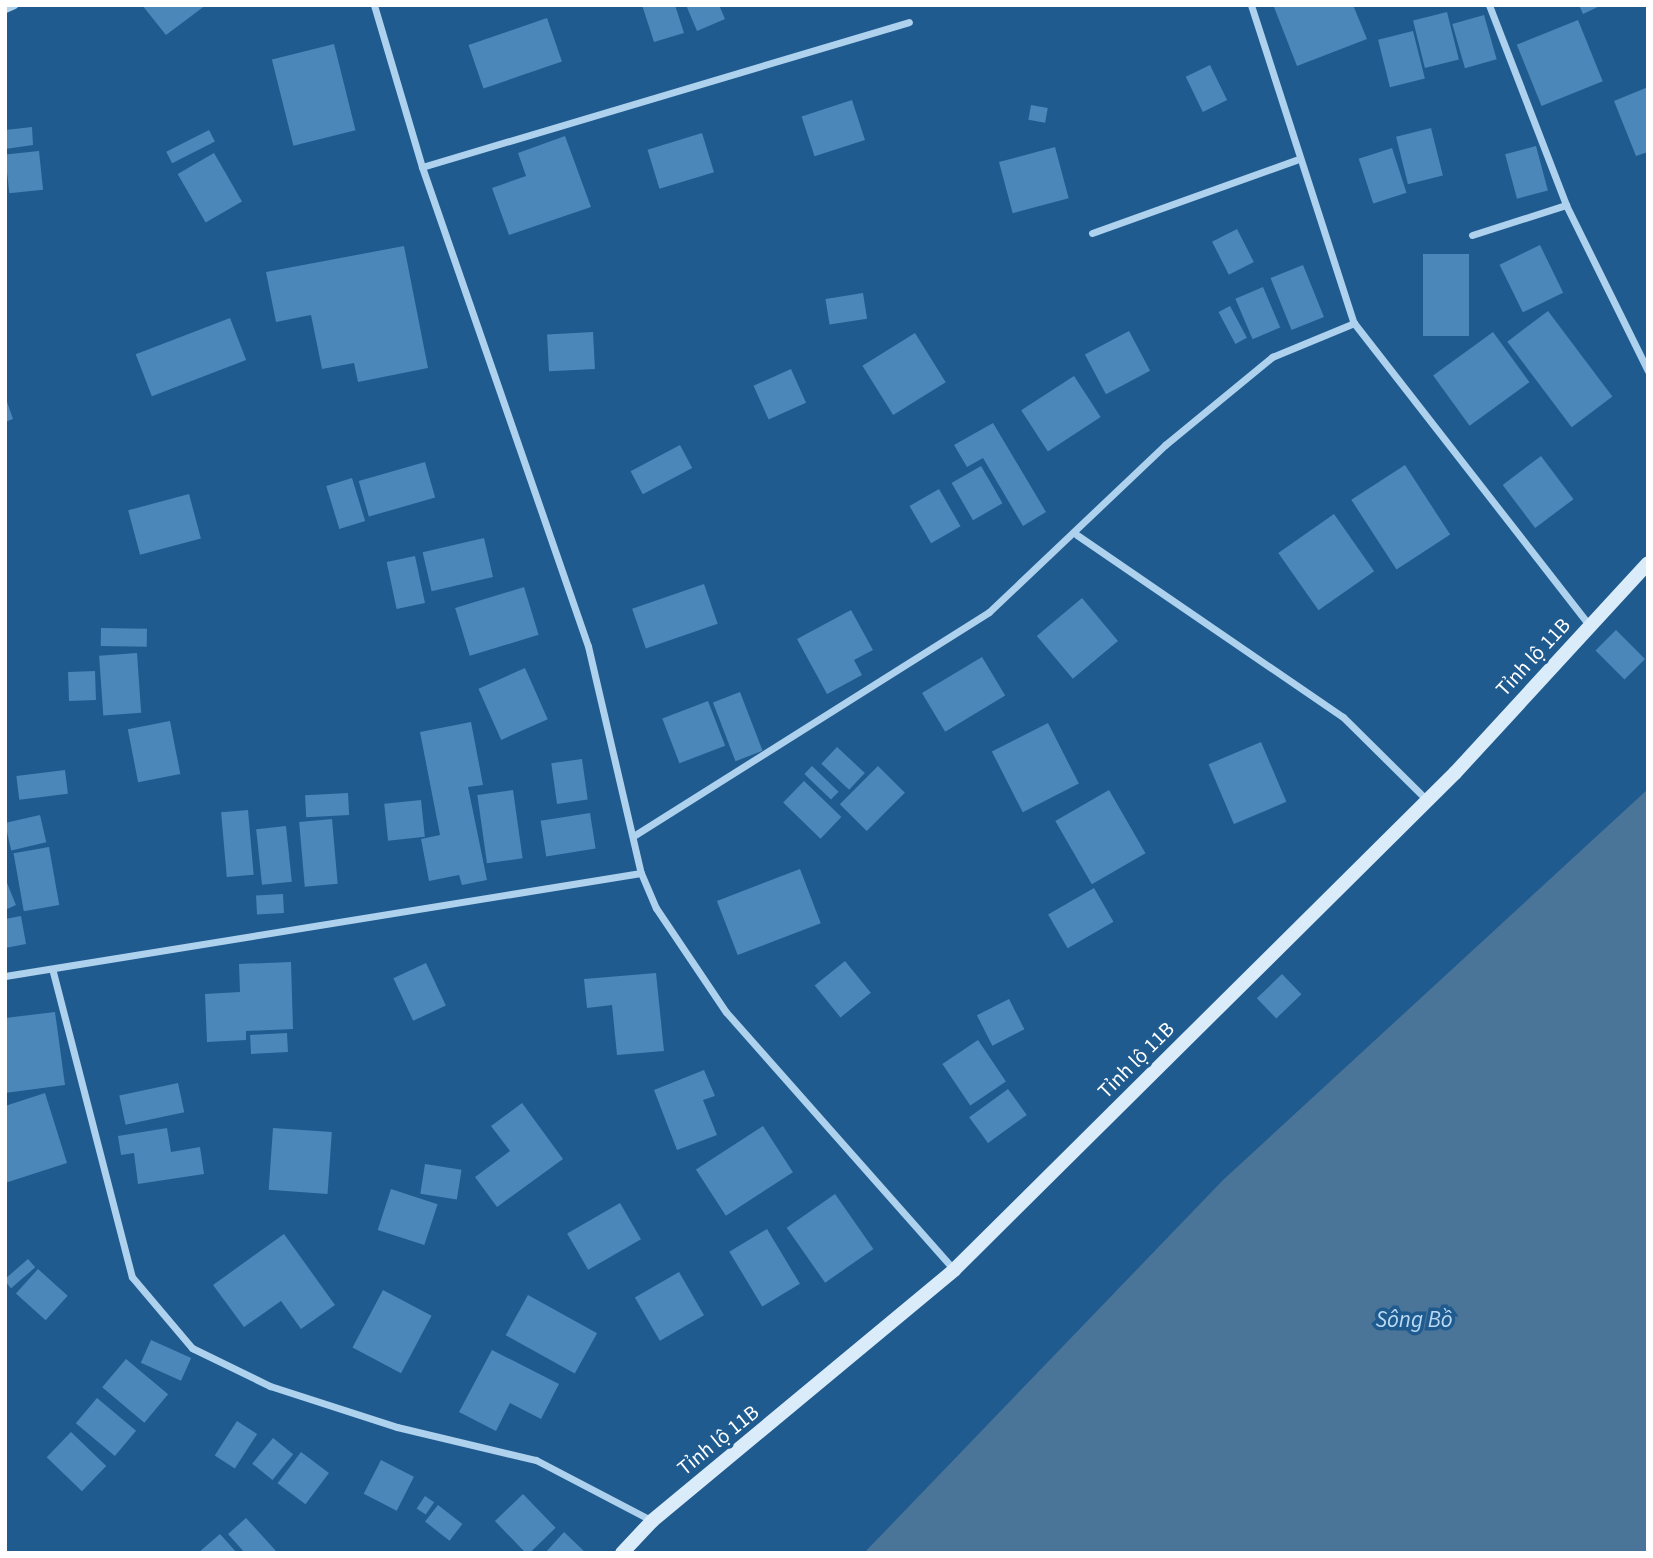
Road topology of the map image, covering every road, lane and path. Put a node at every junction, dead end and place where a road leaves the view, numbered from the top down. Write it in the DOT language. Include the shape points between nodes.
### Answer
graph roads {
  1 [pos="14,5"];
  2 [pos="374,5"];
  3 [pos="1251,5"];
  4 [pos="1489,5"];
  5 [pos="5,9"];
  6 [pos="909,22"];
  7 [pos="1296,160"];
  8 [pos="422,167"];
  9 [pos="1566,205"];
  10 [pos="1092,233"];
  11 [pos="1472,235"];
  12 [pos="1354,323"];
  13 [pos="1648,370"];
  14 [pos="1077,535"];
  15 [pos="1648,563"];
  16 [pos="1590,626"];
  17 [pos="1427,800"];
  18 [pos="635,835"];
  19 [pos="641,873"];
  20 [pos="53,972"];
  21 [pos="5,976"];
  22 [pos="954,1270"];
  23 [pos="652,1521"];
  24 [pos="622,1553"];
  1 -- 5 [label="street"];
  2 -- 8 [label="street"];
  3 -- 7 [label="street"];
  4 -- 9 [label="street"];
  6 -- 8 [label="street"];
  7 -- 10 [label="street"];
  7 -- 12 [label="street"];
  8 -- 18 [label="street" via="588,646"];
  9 -- 11 [label="street"];
  9 -- 13 [label="street"];
  12 -- 14 [label="street" via="1272,357 1166,445"];
  12 -- 16 [label="street"];
  14 -- 17 [label="street" via="1343,717"];
  14 -- 18 [label="street" via="989,612"];
  15 -- 16 [label="main road, Tỉnh lộ 11B"];
  16 -- 17 [label="main road, Tỉnh lộ 11B"];
  17 -- 22 [label="main road, Tỉnh lộ 11B"];
  18 -- 19 [label="street"];
  19 -- 20 [label="street"];
  19 -- 22 [label="street" via="656,908 726,1012"];
  20 -- 21 [label="street"];
  20 -- 23 [label="street" via="132,1278 192,1348 282,1391 536,1460"];
  22 -- 23 [label="main road, Tỉnh lộ 11B"];
  23 -- 24 [label="main road, Tỉnh lộ 11B"];
}
